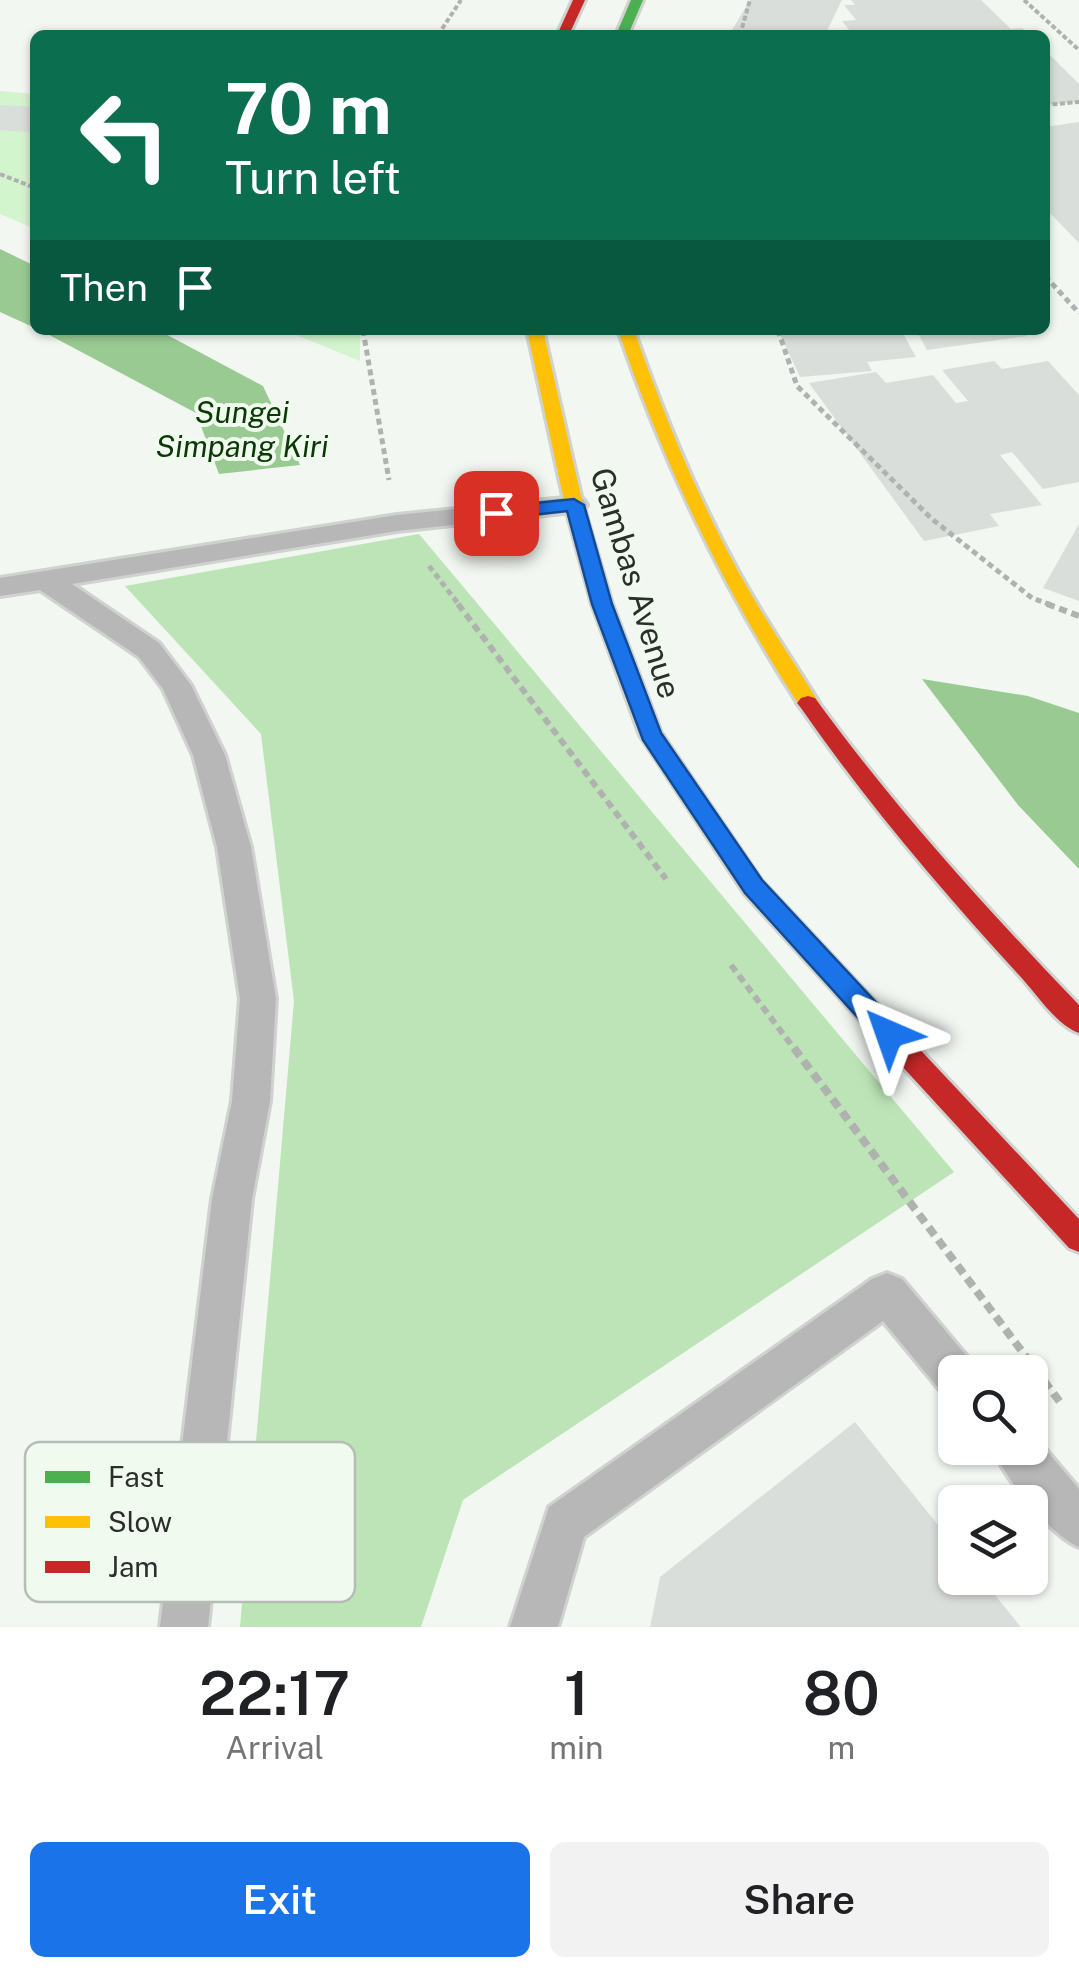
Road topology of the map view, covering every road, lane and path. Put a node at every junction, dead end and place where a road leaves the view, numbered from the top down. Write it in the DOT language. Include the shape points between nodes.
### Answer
graph roads {
  1 [pos="461,0"];
  2 [pos="579,0"];
  3 [pos="638,0"];
  4 [pos="750,0"];
  5 [pos="1024,0"];
  6 [pos="441,30"];
  7 [pos="565,30"];
  8 [pos="624,30"];
  9 [pos="741,30"];
  10 [pos="1079,50"];
  11 [pos="1079,102"];
  12 [pos="1050,105"];
  13 [pos="0,174"];
  14 [pos="30,186"];
  15 [pos="1050,281"];
  16 [pos="1079,313"];
  17 [pos="536,335"];
  18 [pos="628,335"];
  19 [pos="780,335"];
  20 [pos="574,505"];
  21 [pos="44,578"];
  22 [pos="0,586"];
  23 [pos="1079,616"];
  24 [pos="1079,1022"];
  25 [pos="1079,1239"];
  26 [pos="938,1355"];
  27 [pos="205,1442"];
  28 [pos="1029,1465"];
  29 [pos="1079,1524"];
  30 [pos="187,1602"];
  31 [pos="184,1627"];
  32 [pos="534,1627"];
  1 -- 6 [label="path"];
  2 -- 7 [label="main road"];
  3 -- 8 [label="main road"];
  4 -- 9 [label="path"];
  5 -- 10 [label="path"];
  11 -- 12 [label="path"];
  13 -- 14 [label="path"];
  15 -- 16 [label="path"];
  17 -- 20 [label="main road, Gambas Avenue"];
  18 -- 24 [label="main road" via="678,470 762,631 820,720 877,799"];
  19 -- 23 [label="path" via="798,386 932,519 1032,598"];
  20 -- 21 [label="lane" via="397,522"];
  20 -- 25 [label="main road, Gambas Avenue" via="650,735 754,887"];
  21 -- 22 [label="lane"];
  21 -- 27 [label="lane" via="149,650 176,685 209,755 234,847 258,1000 251,1101 232,1199"];
  26 -- 32 [label="lane" via="888,1294 564,1523"];
  28 -- 29 [label="lane"];
  30 -- 31 [label="lane"];
}
